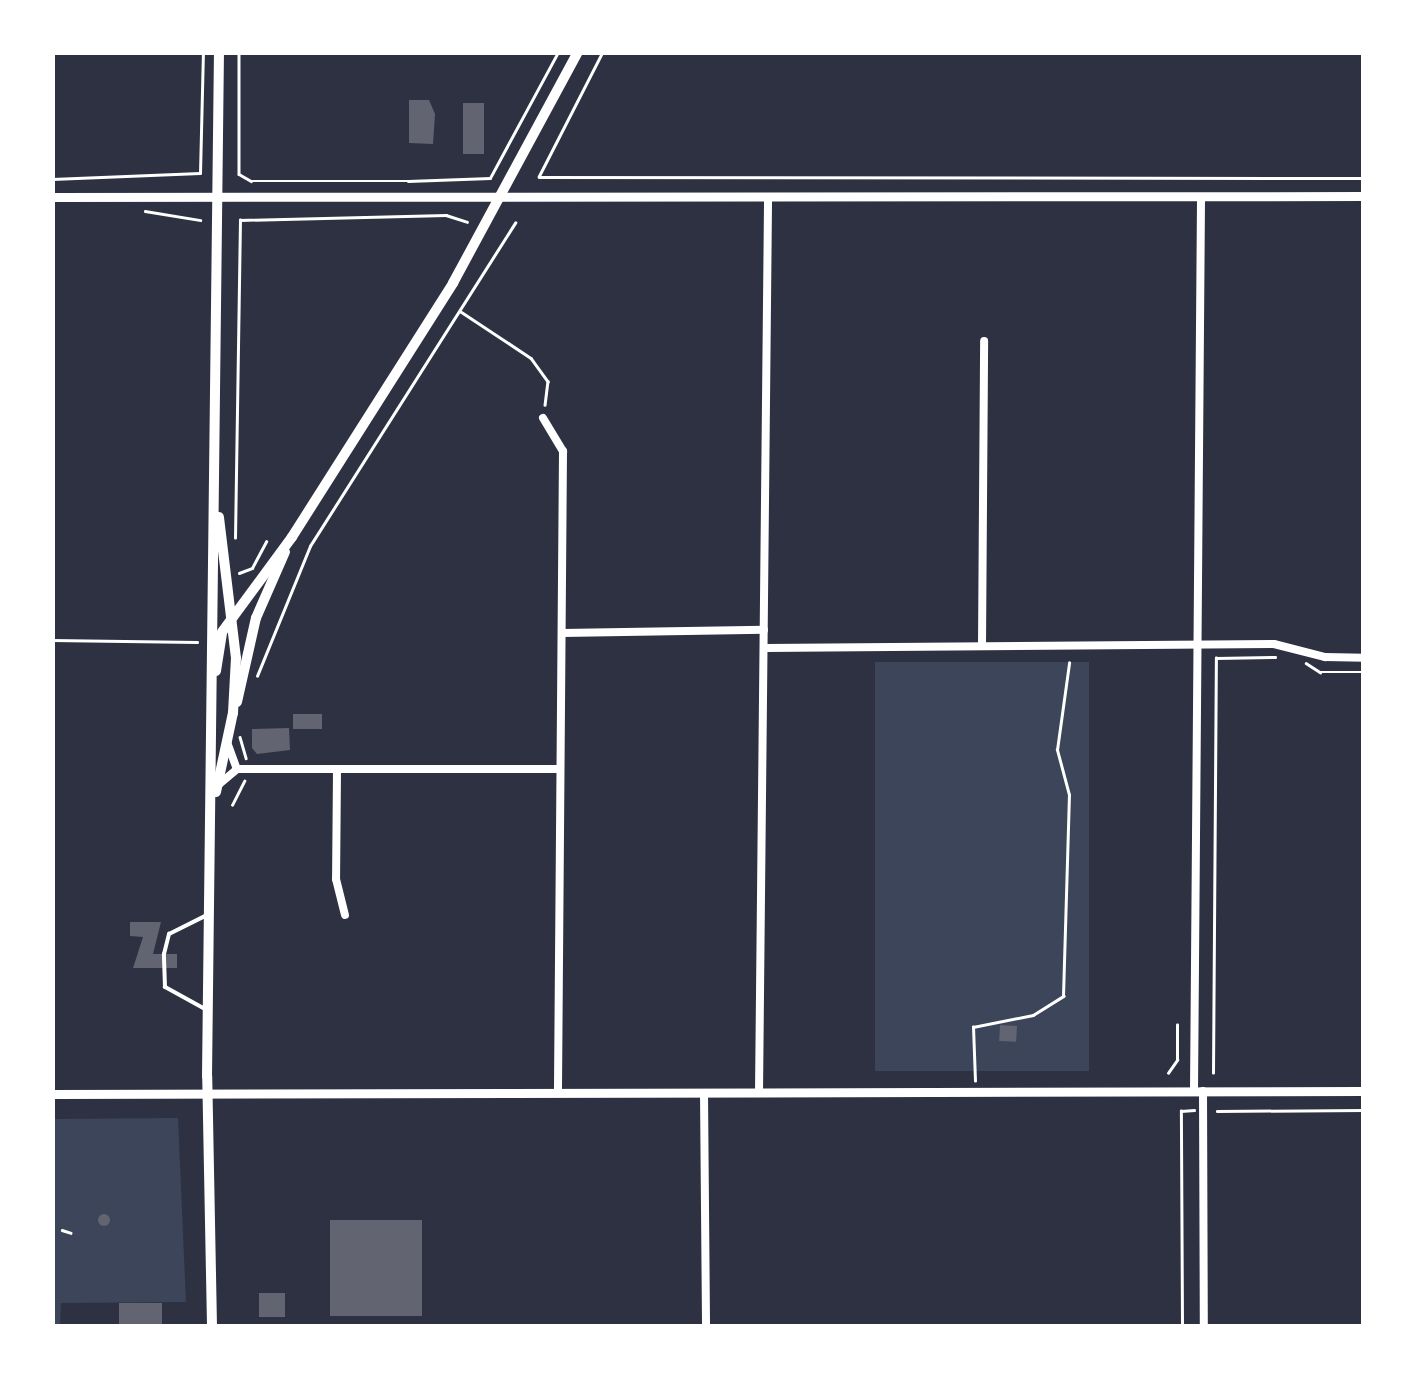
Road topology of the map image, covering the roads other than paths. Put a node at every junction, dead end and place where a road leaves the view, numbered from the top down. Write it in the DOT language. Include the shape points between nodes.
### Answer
graph roads {
  1 [pos="219,52"];
  2 [pos="578,52"];
  3 [pos="220,196"];
  4 [pos="1364,196"];
  5 [pos="52,197"];
  6 [pos="768,197"];
  7 [pos="1201,198"];
  8 [pos="501,199"];
  9 [pos="984,340"];
  10 [pos="543,418"];
  11 [pos="217,496"];
  12 [pos="292,538"];
  13 [pos="232,617"];
  14 [pos="764,630"];
  15 [pos="562,633"];
  16 [pos="1196,644"];
  17 [pos="982,646"];
  18 [pos="764,648"];
  19 [pos="1364,658"];
  20 [pos="233,713"];
  21 [pos="227,742"];
  22 [pos="210,752"];
  23 [pos="241,769"];
  24 [pos="560,770"];
  25 [pos="337,771"];
  26 [pos="218,786"];
  27 [pos="214,800"];
  28 [pos="212,913"];
  29 [pos="345,914"];
  30 [pos="209,1010"];
  31 [pos="1198,1091"];
  32 [pos="1364,1091"];
  33 [pos="558,1093"];
  34 [pos="704,1093"];
  35 [pos="760,1093"];
  36 [pos="52,1094"];
  37 [pos="208,1094"];
  38 [pos="212,1326"];
  39 [pos="706,1326"];
  40 [pos="1204,1326"];
  1 -- 3 [label="main road"];
  2 -- 8 [label="main road"];
  3 -- 5 [label="street"];
  3 -- 8 [label="street"];
  3 -- 11 [label="main road"];
  4 -- 7 [label="street"];
  6 -- 7 [label="street"];
  6 -- 8 [label="street"];
  6 -- 14 [label="street"];
  7 -- 16 [label="street"];
  8 -- 12 [label="main road"];
  9 -- 17 [label="street"];
  10 -- 15 [label="street" via="562,451"];
  11 -- 13 [label="main road"];
  11 -- 22 [label="main road"];
  12 -- 13 [label="main road"];
  12 -- 20 [label="main road" via="256,618"];
  13 -- 20 [label="main road"];
  13 -- 22 [label="main road" via="218,647"];
  14 -- 15 [label="street"];
  14 -- 18 [label="street"];
  15 -- 24 [label="street"];
  16 -- 17 [label="street"];
  16 -- 19 [label="street" via="1274,644 1325,657"];
  16 -- 31 [label="street"];
  17 -- 18 [label="street"];
  18 -- 35 [label="street"];
  20 -- 21 [label="main road"];
  21 -- 23 [label="street"];
  21 -- 26 [label="main road"];
  22 -- 27 [label="main road"];
  23 -- 25 [label="street"];
  23 -- 26 [label="street"];
  24 -- 25 [label="street"];
  24 -- 33 [label="street"];
  25 -- 29 [label="street" via="336,879"];
  26 -- 27 [label="main road"];
  27 -- 28 [label="main road"];
  28 -- 30 [label="main road"];
  28 -- 30 [label="lane" via="169,934 164,954 165,987 180,1001"];
  30 -- 37 [label="main road"];
  31 -- 32 [label="street"];
  31 -- 35 [label="street"];
  31 -- 40 [label="street"];
  33 -- 34 [label="street"];
  33 -- 37 [label="street"];
  34 -- 35 [label="street"];
  34 -- 39 [label="street"];
  36 -- 37 [label="street"];
  37 -- 38 [label="main road"];
}
